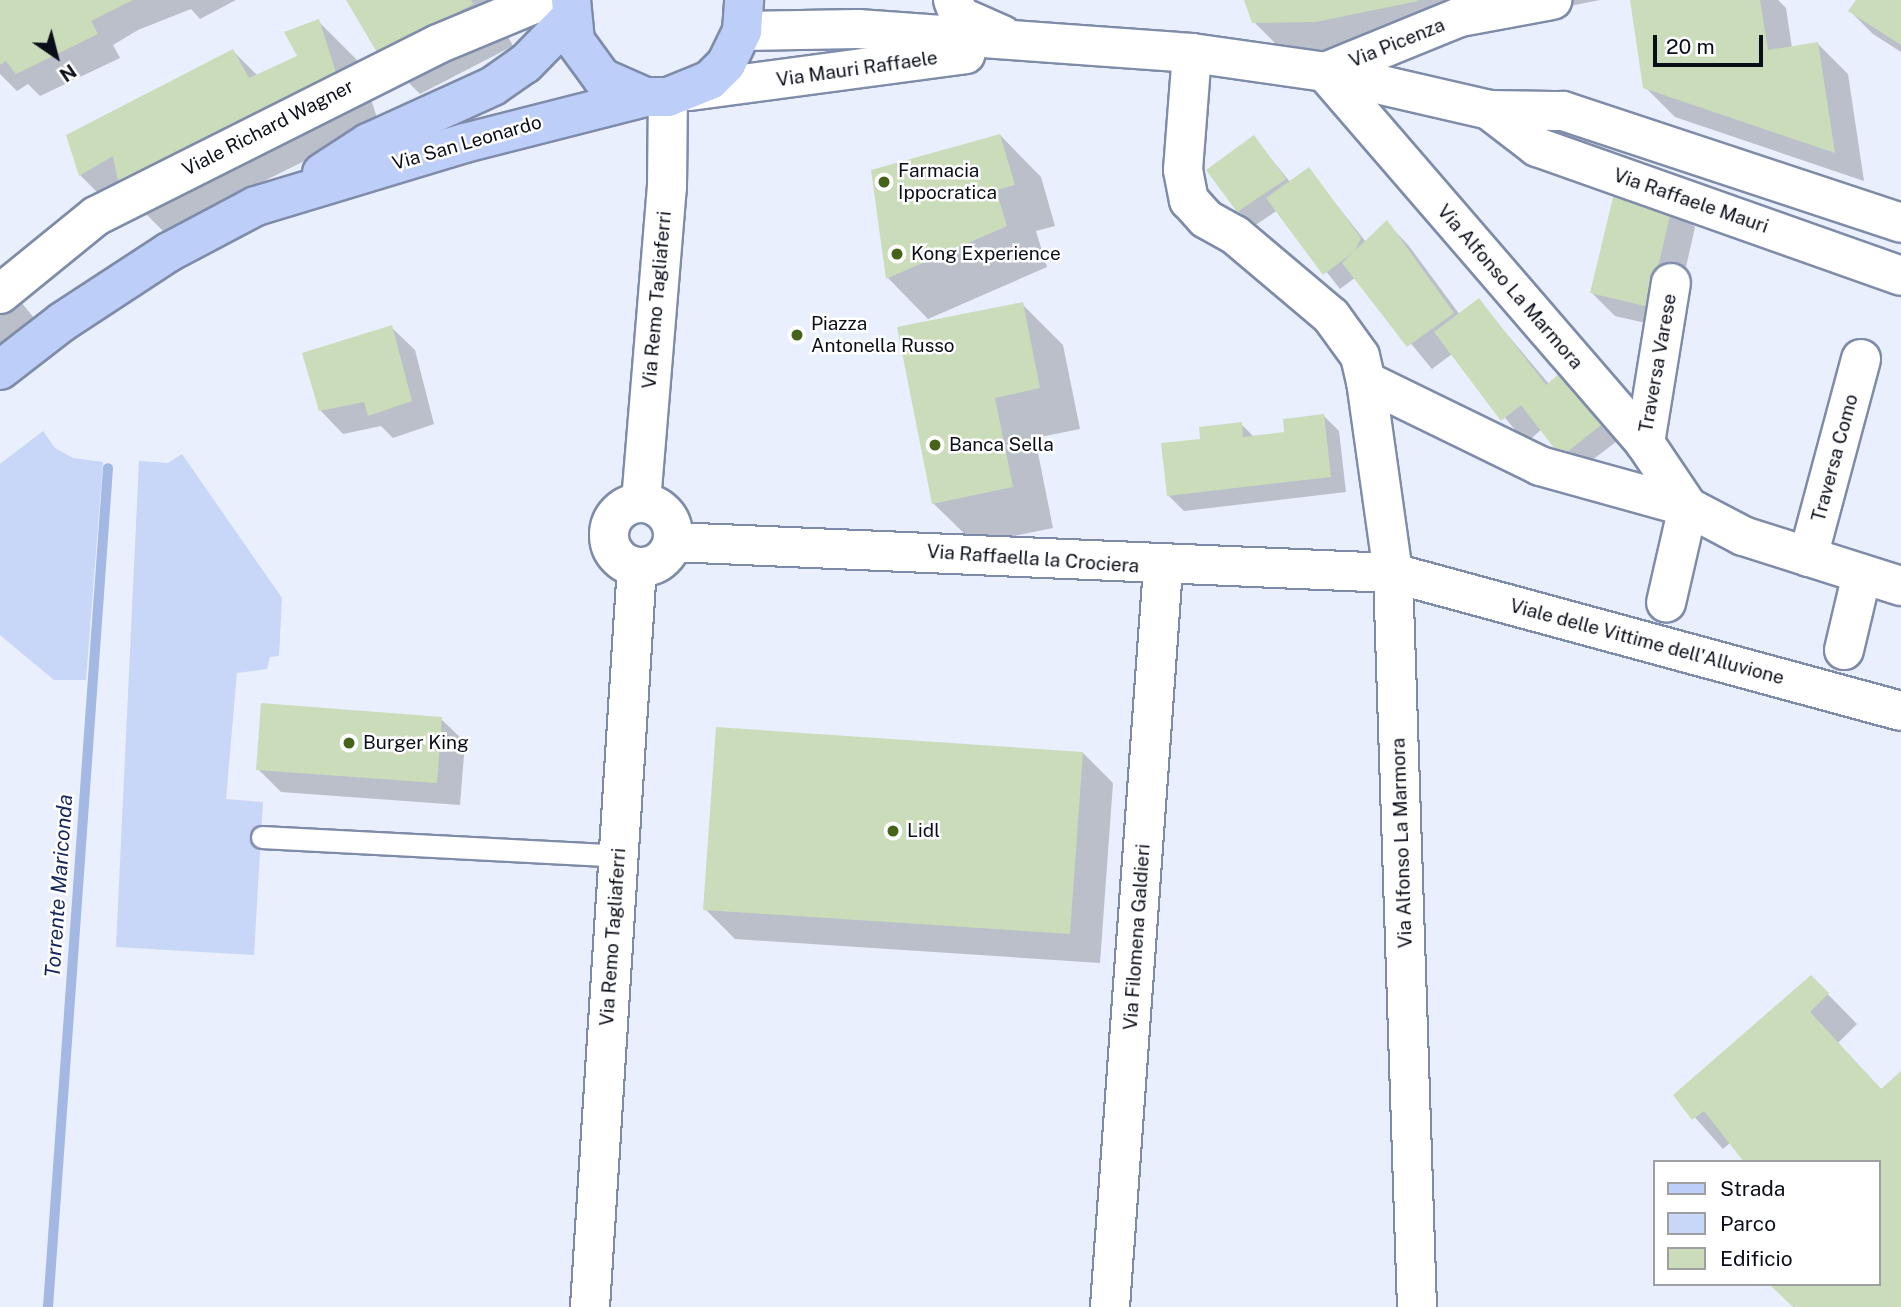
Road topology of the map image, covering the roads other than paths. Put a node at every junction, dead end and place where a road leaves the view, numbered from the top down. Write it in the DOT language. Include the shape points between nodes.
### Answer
graph roads {
  1 [pos="953,0"];
  2 [pos="1552,0"];
  3 [pos="566,6"];
  4 [pos="750,13"];
  5 [pos="1023,45"];
  6 [pos="1192,53"];
  7 [pos="1325,72"];
  8 [pos="668,95"];
  9 [pos="1489,110"];
  10 [pos="290,193"];
  11 [pos="1901,223"];
  12 [pos="1901,276"];
  13 [pos="1671,283"];
  14 [pos="0,294"];
  15 [pos="1861,359"];
  16 [pos="0,370"];
  17 [pos="1366,381"];
  18 [pos="1644,443"];
  19 [pos="641,502"];
  20 [pos="1688,507"];
  21 [pos="673,542"];
  22 [pos="1808,557"];
  23 [pos="1163,567"];
  24 [pos="637,568"];
  25 [pos="1393,573"];
  26 [pos="1862,573"];
  27 [pos="1901,586"];
  28 [pos="1666,603"];
  29 [pos="1844,650"];
  30 [pos="1901,711"];
  31 [pos="262,837"];
  32 [pos="619,856"];
  33 [pos="590,1307"];
  34 [pos="1110,1307"];
  35 [pos="1417,1307"];
  1 -- 5 [label="street, Via Mauri Raffaele" via="959,16"];
  2 -- 7 [label="street, Via Picenza" via="1460,17"];
  3 -- 8 [label="main road" via="575,41 602,78"];
  3 -- 10 [label="main road, Via San Leonardo" via="525,64 493,86 368,143"];
  3 -- 14 [label="street, Viale Richard Wagner" via="534,4 438,44 96,216"];
  4 -- 5 [label="street, Via Mauri Raffaele"];
  4 -- 8 [label="main road" via="726,64"];
  5 -- 6 [label="street, Via Mauri Raffaele"];
  5 -- 8 [label="street, Via Mauri Raffaele"];
  6 -- 7 [label="street, Via Mauri Raffaele"];
  6 -- 17 [label="street, Via Alfonso La Marmora" via="1183,170 1189,200 1206,219 1235,235 1331,316 1360,356"];
  7 -- 9 [label="street, Via Raffaele Mauri"];
  7 -- 18 [label="street, Via Alfonso La Marmora"];
  8 -- 10 [label="main road, Via San Leonardo"];
  8 -- 19 [label="street, Via Remo Tagliaferri" via="667,187"];
  9 -- 11 [label="street, Via Raffaele Mauri" via="1563,111"];
  9 -- 12 [label="street, Via Raffaele Mauri" via="1536,147"];
  10 -- 16 [label="main road, Via San Leonardo" via="218,223 169,251 62,322"];
  13 -- 18 [label="street, Traversa Varese"];
  15 -- 22 [label="street, Traversa Como"];
  17 -- 20 [label="street, Via Alfonso La Marmora" via="1541,466"];
  17 -- 25 [label="street, Via Alfonso La Marmora"];
  18 -- 20 [label="street, Via Alfonso La Marmora"];
  19 -- 21 [label="street" via="666,515"];
  19 -- 24 [label="street" via="622,508 608,533 612,552"];
  20 -- 22 [label="street, Via Alfonso La Marmora" via="1743,536"];
  20 -- 28 [label="street"];
  21 -- 23 [label="street, Via Raffaella la Crociera" via="951,552"];
  21 -- 24 [label="street" via="664,558"];
  22 -- 26 [label="street, Via Alfonso La Marmora"];
  23 -- 25 [label="street, Via Raffaella la Crociera"];
  23 -- 34 [label="street, Via Filomena Galdieri"];
  24 -- 32 [label="street, Via Remo Tagliaferri"];
  25 -- 30 [label="street, Viale delle Vittime dell'Alluvione"];
  25 -- 35 [label="street, Via Alfonso La Marmora"];
  26 -- 27 [label="street, Via Alfonso La Marmora"];
  26 -- 29 [label="street"];
  31 -- 32 [label="lane"];
  32 -- 33 [label="street, Via Remo Tagliaferri"];
}
